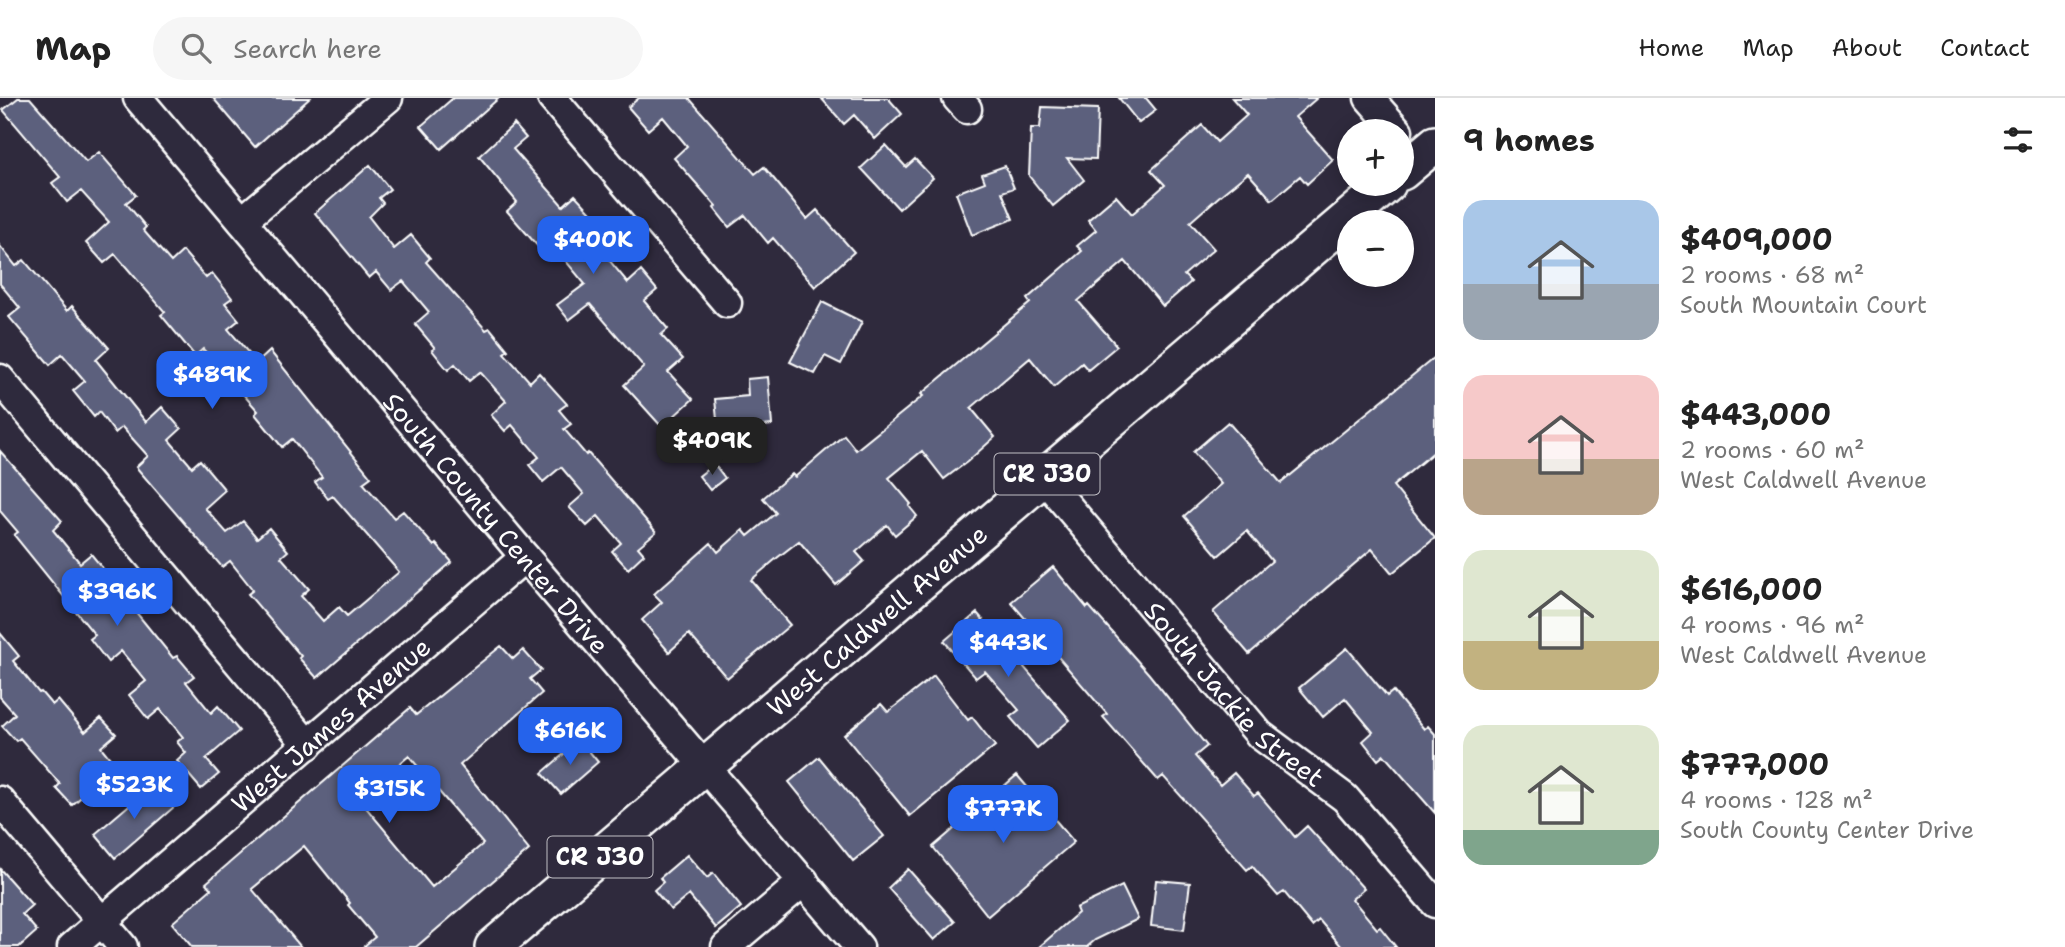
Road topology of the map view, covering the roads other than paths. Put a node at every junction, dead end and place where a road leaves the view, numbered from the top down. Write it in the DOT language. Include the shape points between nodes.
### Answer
graph roads {
  1 [pos="138,98"];
  2 [pos="387,98"];
  3 [pos="552,98"];
  4 [pos="1369,98"];
  5 [pos="1387,119"];
  6 [pos="1374,196"];
  7 [pos="242,221"];
  8 [pos="727,303"];
  9 [pos="0,379"];
  10 [pos="1043,477"];
  11 [pos="525,557"];
  12 [pos="308,745"];
  13 [pos="706,766"];
  14 [pos="0,802"];
  15 [pos="804,881"];
  16 [pos="1435,903"];
  17 [pos="102,922"];
  18 [pos="72,947"];
  19 [pos="123,947"];
  20 [pos="493,947"];
  21 [pos="726,947"];
  22 [pos="859,947"];
  1 -- 7 [label="street, South County Center Drive"];
  2 -- 7 [label="street"];
  3 -- 8 [label="street"];
  4 -- 5 [label="street"];
  6 -- 10 [label="main road, West Caldwell Avenue / CR J30"];
  7 -- 11 [label="street, South County Center Drive"];
  9 -- 12 [label="street"];
  10 -- 13 [label="main road, West Caldwell Avenue / CR J30"];
  10 -- 16 [label="street, South Jackie Street" via="1260,735 1345,799"];
  11 -- 12 [label="street, West James Avenue"];
  11 -- 13 [label="street, South County Center Drive"];
  12 -- 17 [label="street, West James Avenue"];
  13 -- 15 [label="street, South County Center Drive"];
  13 -- 20 [label="main road, West Caldwell Avenue / CR J30"];
  14 -- 17 [label="street"];
  15 -- 21 [label="street"];
  15 -- 22 [label="street, South County Center Drive"];
  17 -- 18 [label="street, West James Avenue"];
  17 -- 19 [label="street"];
}
